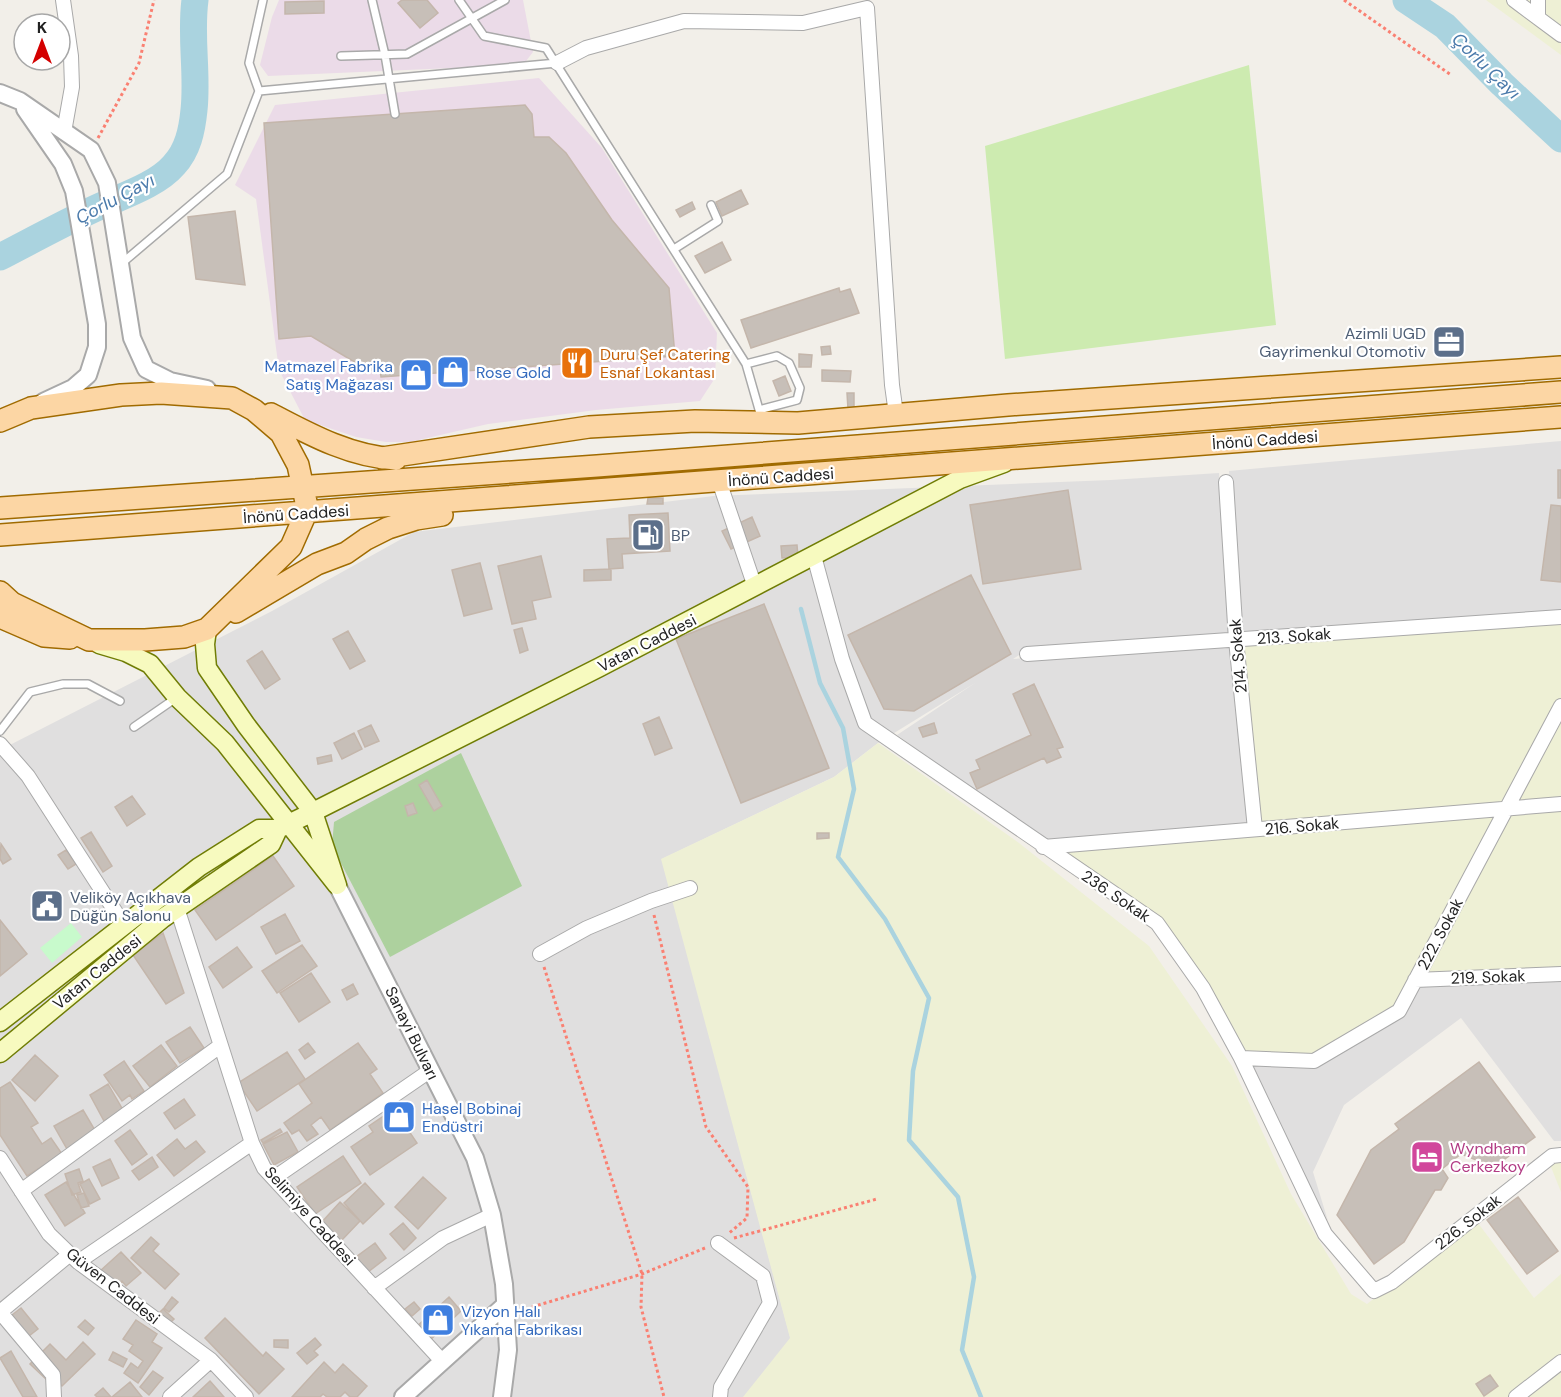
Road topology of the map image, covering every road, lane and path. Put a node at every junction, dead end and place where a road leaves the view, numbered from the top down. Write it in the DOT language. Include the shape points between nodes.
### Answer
graph roads {
  1 [pos="63,0"];
  2 [pos="154,0"];
  3 [pos="263,0"];
  4 [pos="372,0"];
  5 [pos="459,0"];
  6 [pos="505,0"];
  7 [pos="1344,0"];
  8 [pos="1514,0"];
  9 [pos="1538,0"];
  10 [pos="868,4"];
  11 [pos="472,18"];
  12 [pos="1538,18"];
  13 [pos="1561,35"];
  14 [pos="385,55"];
  15 [pos="341,56"];
  16 [pos="557,63"];
  17 [pos="1451,75"];
  18 [pos="389,79"];
  19 [pos="259,91"];
  20 [pos="0,93"];
  21 [pos="20,101"];
  22 [pos="395,114"];
  23 [pos="64,132"];
  24 [pos="91,150"];
  25 [pos="711,205"];
  26 [pos="674,249"];
  27 [pos="121,264"];
  28 [pos="746,364"];
  29 [pos="1561,367"];
  30 [pos="1561,392"];
  31 [pos="232,398"];
  32 [pos="31,408"];
  33 [pos="896,414"];
  34 [pos="761,416"];
  35 [pos="1561,417"];
  36 [pos="0,421"];
  37 [pos="0,432"];
  38 [pos="382,458"];
  39 [pos="1017,459"];
  40 [pos="597,466"];
  41 [pos="719,481"];
  42 [pos="1226,482"];
  43 [pos="303,487"];
  44 [pos="599,491"];
  45 [pos="0,508"];
  46 [pos="306,513"];
  47 [pos="0,535"];
  48 [pos="814,556"];
  49 [pos="755,587"];
  50 [pos="0,592"];
  51 [pos="0,617"];
  52 [pos="1561,617"];
  53 [pos="207,628"];
  54 [pos="89,640"];
  55 [pos="1236,640"];
  56 [pos="1027,654"];
  57 [pos="177,697"];
  58 [pos="120,701"];
  59 [pos="1561,706"];
  60 [pos="134,727"];
  61 [pos="0,731"];
  62 [pos="0,744"];
  63 [pos="1561,804"];
  64 [pos="1506,809"];
  65 [pos="313,812"];
  66 [pos="283,826"];
  67 [pos="1255,829"];
  68 [pos="1043,847"];
  69 [pos="337,885"];
  70 [pos="690,888"];
  71 [pos="651,902"];
  72 [pos="177,908"];
  73 [pos="124,925"];
  74 [pos="540,954"];
  75 [pos="1561,974"];
  76 [pos="1415,980"];
  77 [pos="0,1023"];
  78 [pos="220,1046"];
  79 [pos="0,1053"];
  80 [pos="1241,1058"];
  81 [pos="431,1070"];
  82 [pos="252,1143"];
  83 [pos="1561,1155"];
  84 [pos="0,1158"];
  85 [pos="274,1178"];
  86 [pos="21,1191"];
  87 [pos="877,1199"];
  88 [pos="492,1215"];
  89 [pos="718,1243"];
  90 [pos="74,1258"];
  91 [pos="642,1274"];
  92 [pos="375,1288"];
  93 [pos="1374,1291"];
  94 [pos="505,1305"];
  95 [pos="532,1307"];
  96 [pos="0,1312"];
  97 [pos="211,1360"];
  98 [pos="442,1361"];
  99 [pos="1561,1362"];
  100 [pos="54,1397"];
  101 [pos="170,1397"];
  102 [pos="246,1397"];
  103 [pos="403,1397"];
  104 [pos="502,1397"];
  105 [pos="664,1397"];
  106 [pos="720,1397"];
  107 [pos="1516,1397"];
  1 -- 23 [label="street" via="72,87"];
  2 -- 24 [label="path" via="140,63"];
  3 -- 19 [label="lane" via="249,63"];
  4 -- 14 [label="lane"];
  5 -- 11 [label="lane"];
  6 -- 11 [label="lane"];
  7 -- 17 [label="path"];
  8 -- 12 [label="street"];
  9 -- 12 [label="street"];
  10 -- 16 [label="street" via="803,23 684,21 586,48"];
  10 -- 33 [label="street"];
  11 -- 14 [label="lane" via="407,54"];
  11 -- 16 [label="lane" via="484,36 546,48"];
  12 -- 13 [label="street"];
  14 -- 15 [label="lane"];
  14 -- 18 [label="lane"];
  16 -- 18 [label="lane"];
  16 -- 26 [label="lane"];
  18 -- 19 [label="lane"];
  18 -- 22 [label="lane"];
  19 -- 27 [label="lane" via="227,174"];
  20 -- 21 [label="street"];
  21 -- 23 [label="street"];
  21 -- 32 [label="street" via="63,164 74,191 97,324 97,347 88,375 73,388"];
  23 -- 24 [label="street"];
  24 -- 27 [label="street" via="107,183"];
  25 -- 26 [label="lane" via="718,221"];
  26 -- 28 [label="lane"];
  27 -- 31 [label="street" via="132,338 146,369 170,381"];
  28 -- 34 [label="lane"];
  28 -- 34 [label="lane" via="777,356 789,363 800,388 797,400"];
  29 -- 33 [label="main road"];
  30 -- 40 [label="main road"];
  31 -- 32 [label="main road" via="121,395"];
  31 -- 38 [label="main road" via="319,439"];
  31 -- 43 [label="main road" via="254,410 281,433 298,465"];
  32 -- 36 [label="main road"];
  32 -- 37 [label="main road"];
  33 -- 34 [label="main road" via="798,423"];
  34 -- 38 [label="main road" via="589,426"];
  35 -- 39 [label="main road, İnönü Caddesi"];
  38 -- 40 [label="main road"];
  39 -- 41 [label="main road, İnönü Caddesi"];
  39 -- 48 [label="main road, Vatan Caddesi" via="960,479"];
  40 -- 43 [label="main road"];
  41 -- 44 [label="main road, İnönü Caddesi"];
  41 -- 49 [label="street"];
  42 -- 55 [label="street, 214. Sokak"];
  43 -- 45 [label="main road"];
  43 -- 46 [label="main road"];
  44 -- 46 [label="main road, İnönü Caddesi"];
  44 -- 53 [label="main road" via="416,519 388,528"];
  46 -- 47 [label="main road, İnönü Caddesi"];
  46 -- 53 [label="main road" via="291,547"];
  48 -- 49 [label="main road, Vatan Caddesi"];
  48 -- 68 [label="street, 236. Sokak" via="842,658 865,723"];
  49 -- 65 [label="main road, Vatan Caddesi"];
  50 -- 54 [label="main road" via="12,603"];
  51 -- 54 [label="main road" via="44,636"];
  52 -- 55 [label="street, 213. Sokak"];
  53 -- 54 [label="main road" via="184,637"];
  53 -- 65 [label="main road" via="207,668"];
  54 -- 57 [label="main road" via="150,664"];
  55 -- 56 [label="street, 213. Sokak"];
  55 -- 67 [label="street, 214. Sokak"];
  57 -- 60 [label="lane"];
  57 -- 66 [label="main road" via="225,742"];
  58 -- 61 [label="lane" via="88,684 63,684 30,692"];
  59 -- 64 [label="street, 222. Sokak"];
  62 -- 73 [label="street" via="28,776"];
  63 -- 64 [label="street, 216. Sokak"];
  64 -- 67 [label="street, 216. Sokak"];
  64 -- 76 [label="street, 222. Sokak"];
  65 -- 66 [label="main road, Vatan Caddesi"];
  65 -- 69 [label="main road"];
  66 -- 69 [label="main road"];
  66 -- 72 [label="main road, Vatan Caddesi" via="271,844"];
  66 -- 73 [label="main road, Vatan Caddesi" via="259,829 199,867"];
  67 -- 68 [label="street, 216. Sokak"];
  68 -- 80 [label="street, 236. Sokak" via="1156,922 1203,987"];
  69 -- 81 [label="street, Sanayi Bulvarı"];
  70 -- 71 [label="street"];
  71 -- 74 [label="street" via="586,928"];
  71 -- 89 [label="path" via="706,1127 748,1187 747,1218"];
  72 -- 78 [label="street, Selimiye Caddesi"];
  72 -- 79 [label="main road, Vatan Caddesi"];
  73 -- 77 [label="main road, Vatan Caddesi"];
  74 -- 91 [label="path"];
  75 -- 76 [label="street, 219. Sokak"];
  76 -- 80 [label="street, 222. Sokak" via="1399,1011 1314,1061"];
  78 -- 82 [label="street, Selimiye Caddesi"];
  78 -- 86 [label="street"];
  80 -- 93 [label="street, 236. Sokak" via="1325,1234"];
  81 -- 85 [label="street"];
  81 -- 88 [label="street, Sanayi Bulvarı" via="475,1158"];
  82 -- 85 [label="street, Selimiye Caddesi" via="264,1168"];
  82 -- 90 [label="street"];
  83 -- 93 [label="street, 226. Sokak" via="1552,1156 1392,1282"];
  84 -- 86 [label="street, Güven Caddesi"];
  85 -- 92 [label="street, Selimiye Caddesi"];
  86 -- 90 [label="street, Güven Caddesi" via="49,1234"];
  87 -- 89 [label="path"];
  88 -- 92 [label="street" via="443,1238"];
  88 -- 94 [label="street, Sanayi Bulvarı"];
  89 -- 91 [label="path"];
  89 -- 106 [label="street" via="763,1276 770,1303 721,1387"];
  90 -- 96 [label="street"];
  90 -- 97 [label="street, Güven Caddesi"];
  91 -- 95 [label="path"];
  91 -- 105 [label="path" via="642,1307"];
  92 -- 98 [label="street, Selimiye Caddesi"];
  94 -- 98 [label="street"];
  94 -- 104 [label="street, Sanayi Bulvarı" via="508,1350"];
  96 -- 100 [label="street" via="53,1375"];
  97 -- 101 [label="street"];
  97 -- 102 [label="street, Güven Caddesi"];
  98 -- 103 [label="street"];
  99 -- 107 [label="street"];
}
